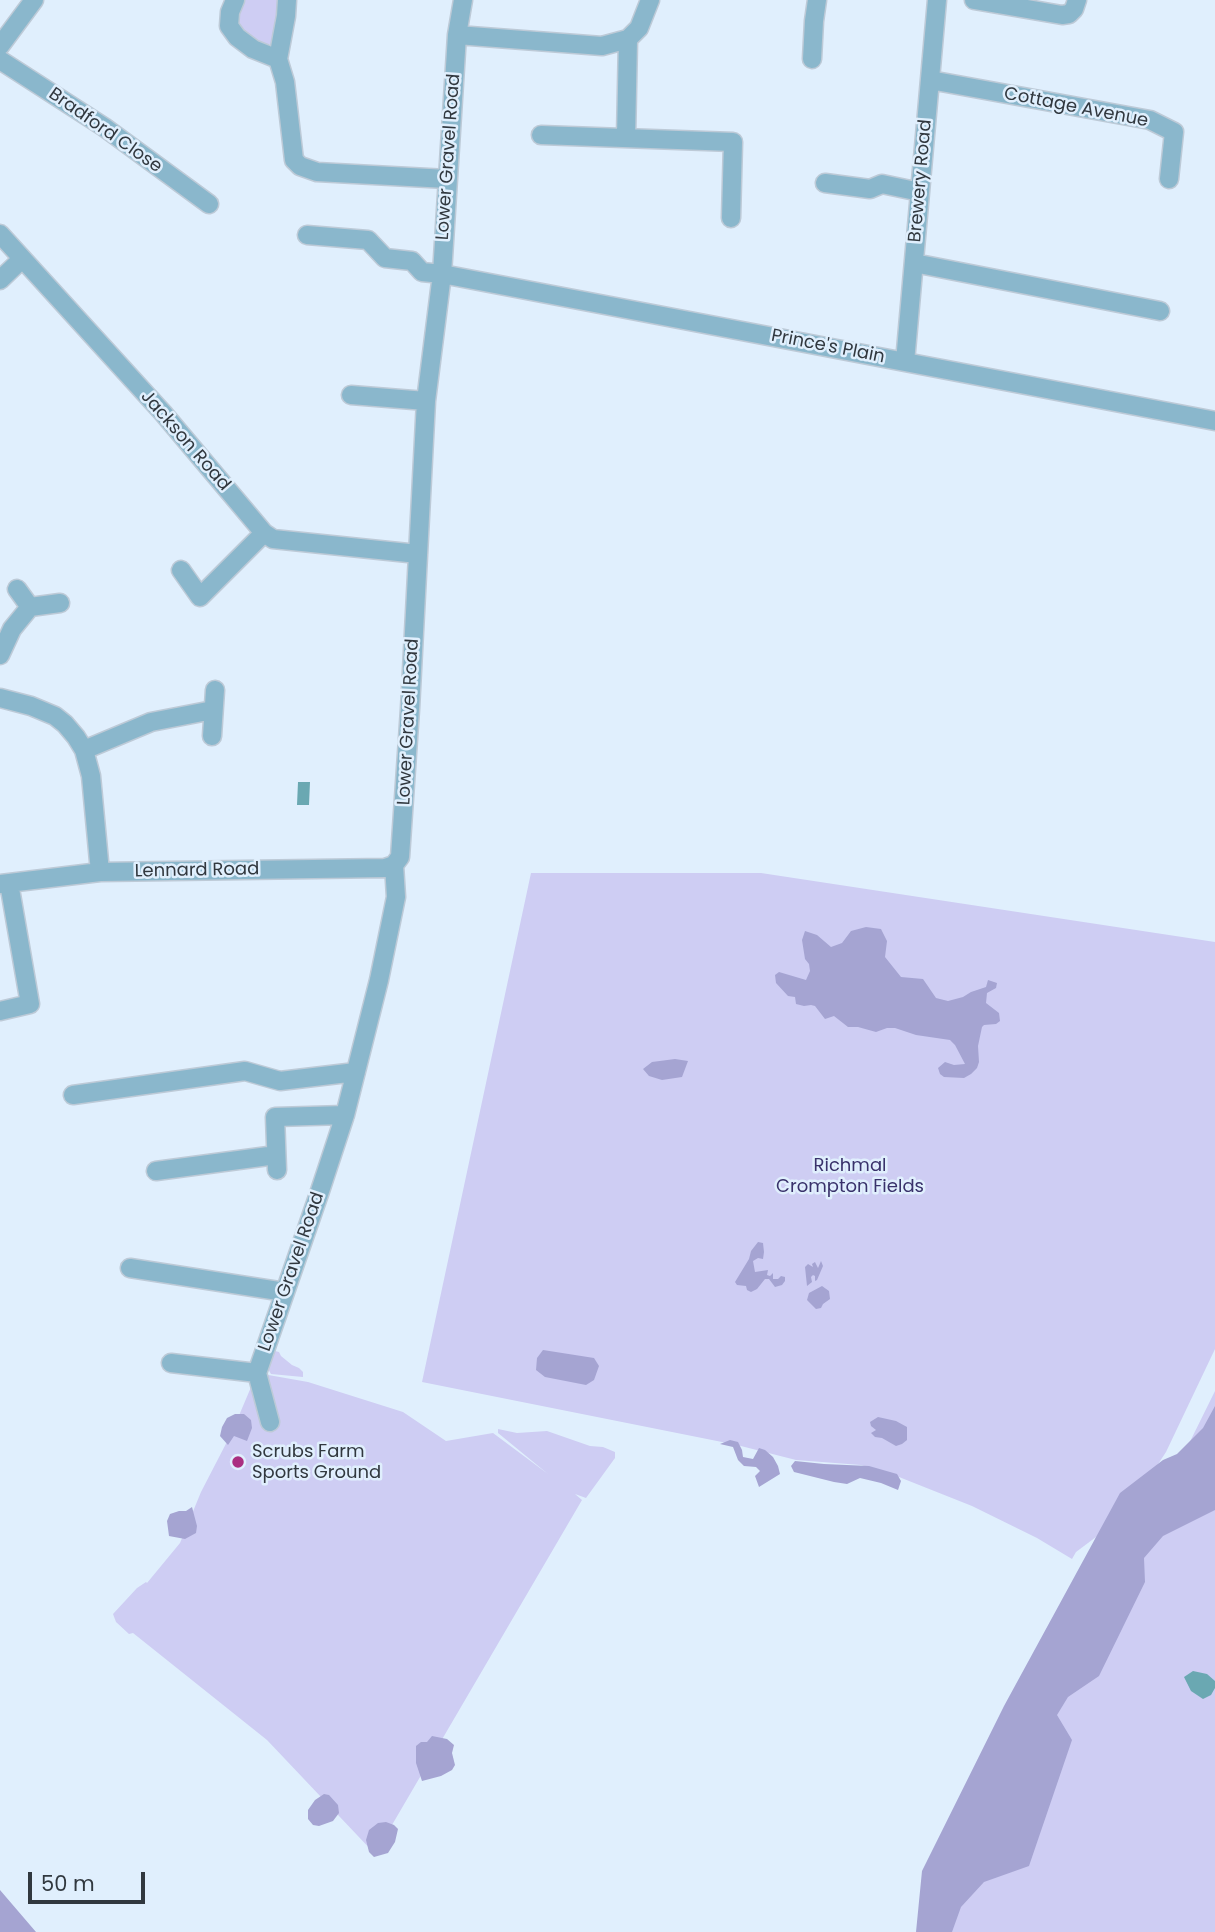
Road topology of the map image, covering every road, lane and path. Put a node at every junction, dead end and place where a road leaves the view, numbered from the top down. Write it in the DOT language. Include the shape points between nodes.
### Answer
graph roads {
  1 [pos="34,0"];
  2 [pos="235,0"];
  3 [pos="287,0"];
  4 [pos="463,0"];
  5 [pos="650,0"];
  6 [pos="817,0"];
  7 [pos="937,0"];
  8 [pos="1077,0"];
  9 [pos="985,1"];
  10 [pos="457,35"];
  11 [pos="628,39"];
  12 [pos="0,46"];
  13 [pos="278,59"];
  14 [pos="812,59"];
  15 [pos="0,60"];
  16 [pos="930,80"];
  17 [pos="541,135"];
  18 [pos="626,138"];
  19 [pos="447,179"];
  20 [pos="1169,179"];
  21 [pos="825,183"];
  22 [pos="920,192"];
  23 [pos="209,204"];
  24 [pos="731,218"];
  25 [pos="0,234"];
  26 [pos="307,235"];
  27 [pos="22,259"];
  28 [pos="914,262"];
  29 [pos="442,274"];
  30 [pos="0,281"];
  31 [pos="1160,311"];
  32 [pos="905,362"];
  33 [pos="351,395"];
  34 [pos="426,401"];
  35 [pos="1215,421"];
  36 [pos="264,533"];
  37 [pos="418,554"];
  38 [pos="181,570"];
  39 [pos="17,589"];
  40 [pos="60,603"];
  41 [pos="30,607"];
  42 [pos="0,655"];
  43 [pos="215,690"];
  44 [pos="0,698"];
  45 [pos="213,710"];
  46 [pos="212,736"];
  47 [pos="84,750"];
  48 [pos="394,865"];
  49 [pos="100,872"];
  50 [pos="4,883"];
  51 [pos="0,1011"];
  52 [pos="356,1072"];
  53 [pos="73,1095"];
  54 [pos="345,1115"];
  55 [pos="156,1171"];
  56 [pos="130,1269"];
  57 [pos="285,1292"];
  58 [pos="171,1363"];
  59 [pos="257,1373"];
  60 [pos="270,1422"];
  1 -- 12 [label="street"];
  2 -- 13 [label="street" via="229,26 237,37"];
  3 -- 13 [label="street"];
  4 -- 10 [label="street, Lower Gravel Road"];
  5 -- 11 [label="street" via="639,28"];
  6 -- 14 [label="street"];
  7 -- 16 [label="street, Brewery Road"];
  8 -- 9 [label="street" via="1069,14 1062,15"];
  10 -- 11 [label="street" via="602,46"];
  10 -- 19 [label="street, Lower Gravel Road"];
  11 -- 18 [label="street"];
  13 -- 19 [label="street" via="294,159 300,166 317,172"];
  15 -- 23 [label="street, Bradford Close" via="104,127"];
  16 -- 20 [label="street, Cottage Avenue" via="1150,120 1174,132"];
  16 -- 22 [label="street, Brewery Road"];
  17 -- 18 [label="street"];
  18 -- 24 [label="street" via="733,142"];
  19 -- 29 [label="street, Lower Gravel Road"];
  21 -- 22 [label="street" via="870,189 882,184"];
  22 -- 28 [label="street, Brewery Road"];
  25 -- 27 [label="street, Jackson Road"];
  26 -- 29 [label="street, Prince's Plain" via="368,240 385,258 412,261 422,272"];
  27 -- 30 [label="street"];
  27 -- 36 [label="street, Jackson Road" via="163,413"];
  28 -- 31 [label="street"];
  28 -- 32 [label="street, Brewery Road"];
  29 -- 32 [label="street, Prince's Plain"];
  29 -- 34 [label="street, Lower Gravel Road"];
  32 -- 35 [label="street, Prince's Plain"];
  33 -- 34 [label="street"];
  34 -- 37 [label="street, Lower Gravel Road"];
  36 -- 37 [label="street" via="272,538"];
  36 -- 38 [label="street" via="200,597"];
  37 -- 48 [label="street, Lower Gravel Road" via="400,857"];
  39 -- 41 [label="street"];
  40 -- 41 [label="street"];
  41 -- 42 [label="street" via="12,629"];
  43 -- 45 [label="street"];
  44 -- 47 [label="street" via="55,716"];
  45 -- 46 [label="street"];
  45 -- 47 [label="street" via="151,722"];
  47 -- 49 [label="street" via="91,776"];
  48 -- 49 [label="street, Lennard Road" via="385,869"];
  48 -- 52 [label="street, Lower Gravel Road" via="396,897"];
  49 -- 50 [label="street, Lennard Road"];
  50 -- 51 [label="street" via="30,1003"];
  52 -- 53 [label="street" via="280,1081 245,1071"];
  52 -- 54 [label="street, Lower Gravel Road"];
  54 -- 55 [label="street" via="275,1117 276,1162"];
  54 -- 57 [label="street, Lower Gravel Road"];
  56 -- 57 [label="street"];
  57 -- 59 [label="street, Lower Gravel Road"];
  58 -- 59 [label="street"];
  59 -- 60 [label="street, Lower Gravel Road"];
}
